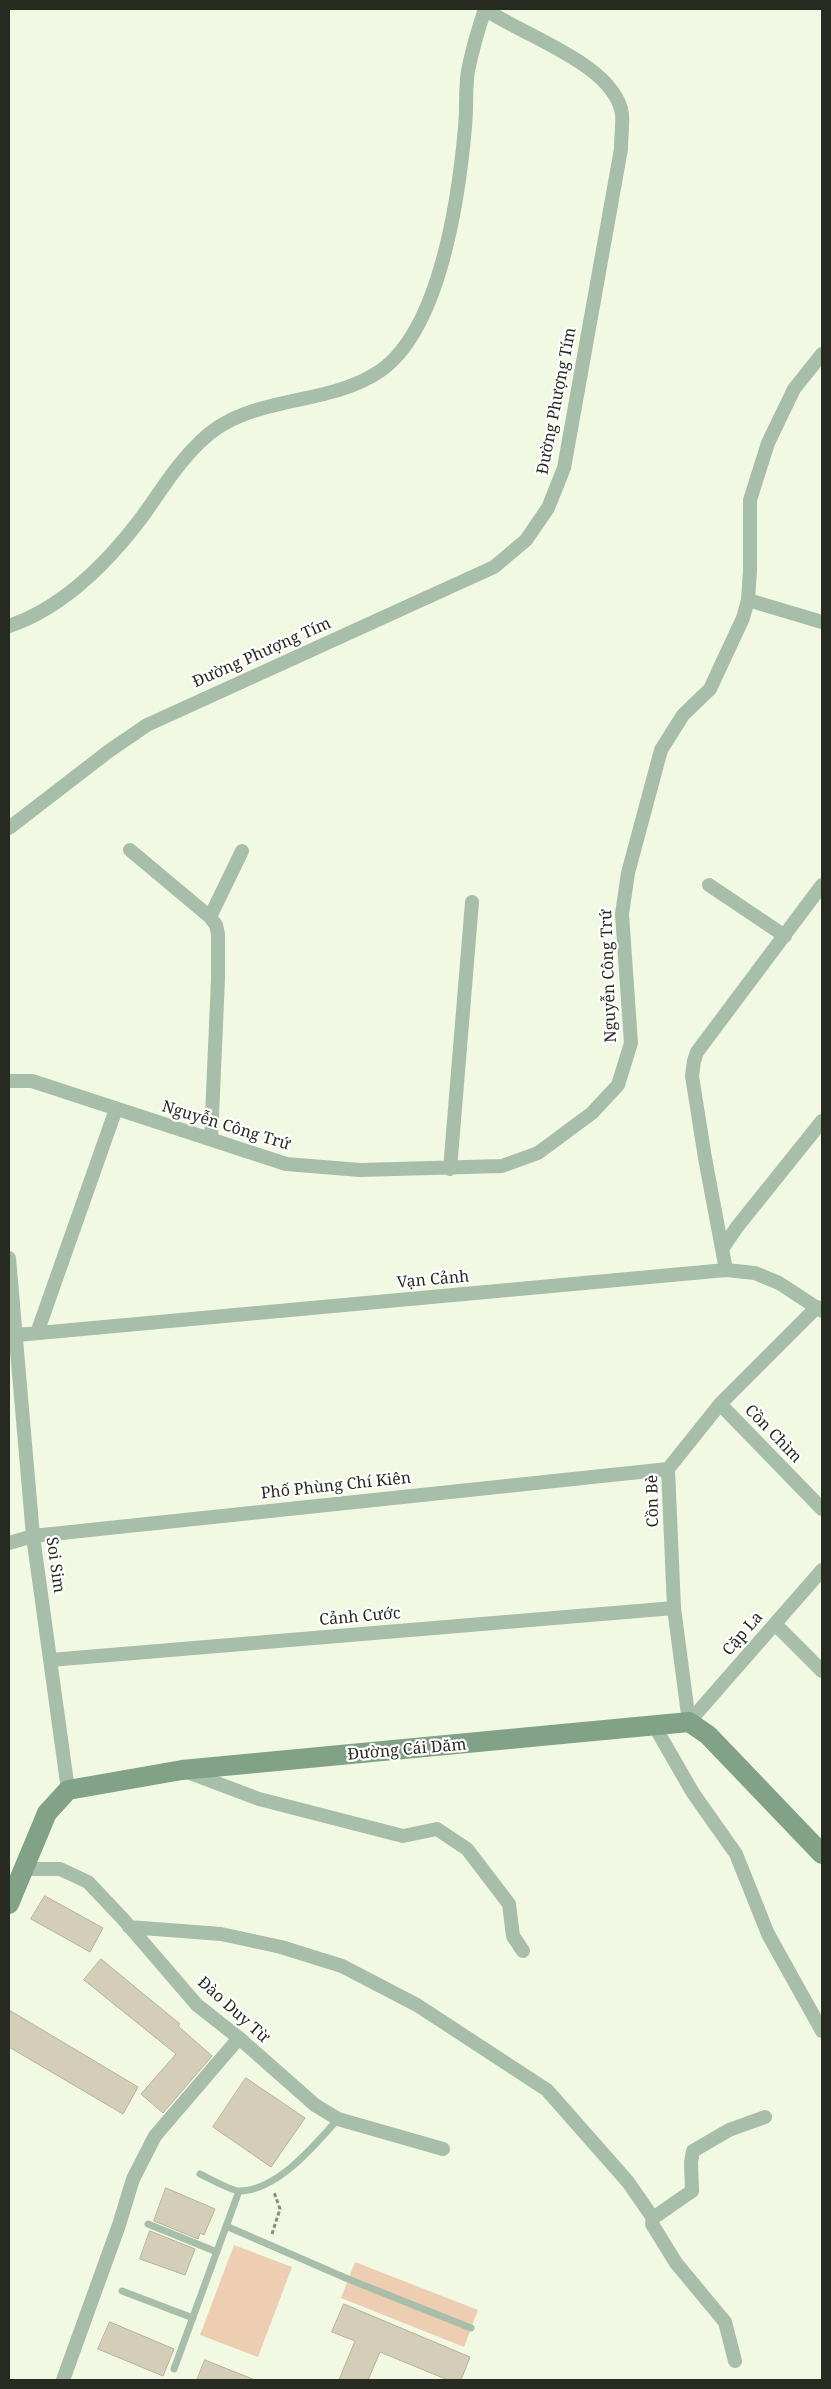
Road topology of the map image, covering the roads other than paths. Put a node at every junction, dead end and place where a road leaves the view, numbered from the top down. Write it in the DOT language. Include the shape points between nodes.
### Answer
graph roads {
  1 [pos="486,9"];
  2 [pos="822,354"];
  3 [pos="748,600"];
  4 [pos="822,622"];
  5 [pos="9,626"];
  6 [pos="9,828"];
  7 [pos="130,850"];
  8 [pos="242,851"];
  9 [pos="709,885"];
  10 [pos="822,885"];
  11 [pos="472,902"];
  12 [pos="210,917"];
  13 [pos="785,936"];
  14 [pos="9,1081"];
  15 [pos="116,1109"];
  16 [pos="822,1121"];
  17 [pos="211,1140"];
  18 [pos="450,1169"];
  19 [pos="722,1249"];
  20 [pos="9,1258"];
  21 [pos="726,1270"];
  22 [pos="820,1309"];
  23 [pos="37,1333"];
  24 [pos="13,1340"];
  25 [pos="720,1404"];
  26 [pos="668,1469"];
  27 [pos="822,1509"];
  28 [pos="33,1536"];
  29 [pos="9,1543"];
  30 [pos="822,1570"];
  31 [pos="674,1608"];
  32 [pos="775,1624"];
  33 [pos="50,1660"];
  34 [pos="822,1671"];
  35 [pos="689,1722"];
  36 [pos="654,1727"];
  37 [pos="182,1770"];
  38 [pos="68,1790"];
  39 [pos="822,1854"];
  40 [pos="24,1869"];
  41 [pos="9,1904"];
  42 [pos="129,1927"];
  43 [pos="523,1951"];
  44 [pos="822,2031"];
  45 [pos="240,2038"];
  46 [pos="766,2117"];
  47 [pos="338,2119"];
  48 [pos="444,2149"];
  49 [pos="200,2174"];
  50 [pos="239,2191"];
  51 [pos="653,2218"];
  52 [pos="148,2224"];
  53 [pos="226,2226"];
  54 [pos="216,2252"];
  55 [pos="122,2291"];
  56 [pos="192,2318"];
  57 [pos="471,2328"];
  58 [pos="735,2361"];
  59 [pos="174,2368"];
  60 [pos="63,2380"];
  1 -- 5 [label="street, Đường Phượng Tím" via="474,40 468,73 454,215 426,310 405,347 382,370 350,388 263,407 226,422 200,441 116,549 86,579 24,621"];
  1 -- 6 [label="street, Đường Phượng Tím" via="582,62 612,91 622,113 621,149 564,468 548,508 526,540 494,567 147,725"];
  2 -- 3 [label="street, Nguyễn Công Trứ" via="790,398 768,442 750,500"];
  3 -- 4 [label="street"];
  3 -- 18 [label="street, Nguyễn Công Trứ" via="744,618 710,689 683,715 660,750 628,873 622,914 631,1043 618,1085 592,1113 538,1153 502,1166"];
  7 -- 12 [label="street"];
  8 -- 12 [label="street"];
  9 -- 13 [label="street"];
  10 -- 13 [label="street"];
  11 -- 18 [label="street"];
  12 -- 17 [label="street" via="218,934"];
  13 -- 19 [label="street" via="698,1052 694,1062 692,1076"];
  14 -- 15 [label="street, Nguyễn Công Trứ" via="32,1081"];
  15 -- 17 [label="street, Nguyễn Công Trứ"];
  15 -- 23 [label="street"];
  16 -- 19 [label="street"];
  17 -- 18 [label="street, Nguyễn Công Trứ" via="286,1164 360,1170"];
  19 -- 21 [label="street"];
  20 -- 24 [label="street, Soi Sim"];
  21 -- 22 [label="street, Vạn Cảnh" via="755,1273"];
  21 -- 23 [label="street, Vạn Cảnh"];
  22 -- 25 [label="street, Cồn Bè"];
  23 -- 24 [label="street"];
  24 -- 28 [label="street, Soi Sim"];
  25 -- 26 [label="street, Cồn Bè"];
  25 -- 27 [label="street, Cồn Chìm"];
  26 -- 28 [label="street, Phố Phùng Chí Kiên"];
  26 -- 31 [label="street, Cồn Bè"];
  28 -- 29 [label="street, Phố Phùng Chí Kiên"];
  28 -- 33 [label="street, Soi Sim"];
  30 -- 32 [label="street, Cặp La"];
  31 -- 33 [label="street, Cảnh Cước"];
  31 -- 35 [label="street, Cồn Bè"];
  32 -- 34 [label="street"];
  32 -- 35 [label="street, Cặp La"];
  33 -- 38 [label="street, Soi Sim"];
  35 -- 36 [label="street, Đường Cái Dăm"];
  35 -- 39 [label="street" via="708,1735"];
  36 -- 37 [label="street, Đường Cái Dăm"];
  36 -- 44 [label="street" via="693,1793 736,1854 768,1934"];
  37 -- 38 [label="street, Đường Cái Dăm"];
  37 -- 43 [label="street" via="259,1799 403,1836 438,1829 467,1849 509,1904 513,1936"];
  38 -- 40 [label="street" via="47,1813"];
  40 -- 41 [label="street"];
  40 -- 42 [label="street, Đào Duy Từ" via="60,1869 88,1882"];
  42 -- 45 [label="street, Đào Duy Từ" via="197,2005"];
  42 -- 51 [label="street" via="221,1934 281,1947 342,1966 417,2005 546,2090 628,2182"];
  45 -- 47 [label="street, Đào Duy Từ" via="315,2104"];
  45 -- 60 [label="street" via="155,2136 133,2179"];
  46 -- 51 [label="street" via="729,2130 693,2152 692,2191"];
  47 -- 48 [label="street, Đào Duy Từ"];
  47 -- 50 [label="lane" via="303,2158 271,2182"];
  49 -- 50 [label="lane"];
  50 -- 53 [label="lane"];
  51 -- 58 [label="street" via="652,2224 676,2263 725,2322"];
  52 -- 54 [label="lane"];
  53 -- 54 [label="lane"];
  53 -- 57 [label="lane"];
  54 -- 56 [label="lane"];
  55 -- 56 [label="lane"];
  56 -- 59 [label="lane"];
}
